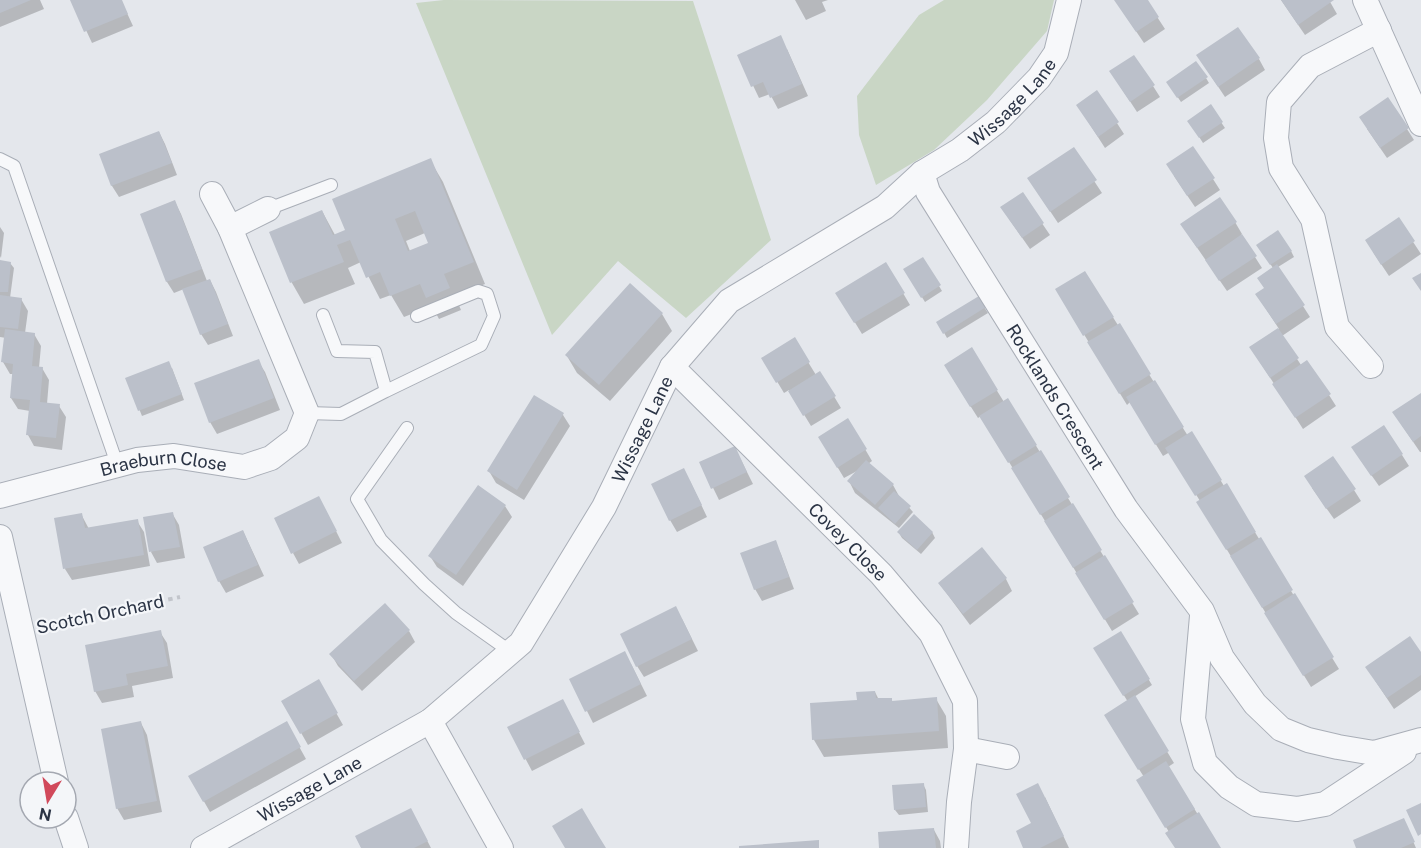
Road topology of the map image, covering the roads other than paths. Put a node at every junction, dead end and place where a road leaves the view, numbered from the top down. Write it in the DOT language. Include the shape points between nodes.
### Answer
graph roads {
  1 [pos="1069,0"];
  2 [pos="1365,0"];
  3 [pos="1379,30"];
  4 [pos="1421,124"];
  5 [pos="0,159"];
  6 [pos="922,173"];
  7 [pos="331,185"];
  8 [pos="212,194"];
  9 [pos="268,209"];
  10 [pos="230,228"];
  11 [pos="323,315"];
  12 [pos="417,316"];
  13 [pos="1371,366"];
  14 [pos="672,367"];
  15 [pos="386,391"];
  16 [pos="308,413"];
  17 [pos="407,428"];
  18 [pos="117,464"];
  19 [pos="0,496"];
  20 [pos="0,537"];
  21 [pos="1202,611"];
  22 [pos="511,652"];
  23 [pos="430,721"];
  24 [pos="1421,740"];
  25 [pos="966,749"];
  26 [pos="1007,757"];
  27 [pos="53,770"];
  28 [pos="70,830"];
  29 [pos="76,848"];
  30 [pos="203,848"];
  31 [pos="501,848"];
  32 [pos="956,848"];
  1 -- 6 [label="street, Wissage Lane" via="1056,53 1039,78 996,122"];
  2 -- 3 [label="street"];
  3 -- 4 [label="street"];
  3 -- 13 [label="street" via="1310,66 1279,102 1276,138 1281,168 1313,219 1337,327"];
  5 -- 18 [label="lane" via="14,166"];
  6 -- 14 [label="street, Wissage Lane" via="885,207 729,301"];
  6 -- 21 [label="street, Rocklands Crescent" via="928,192 1126,509"];
  7 -- 9 [label="lane"];
  8 -- 10 [label="street"];
  9 -- 10 [label="street"];
  10 -- 16 [label="street"];
  11 -- 15 [label="lane" via="337,351 375,352"];
  12 -- 15 [label="lane" via="478,291 487,294 494,316 481,345"];
  14 -- 22 [label="street, Wissage Lane" via="604,507 521,643"];
  14 -- 25 [label="street, Covey Close" via="881,574 930,633 965,701"];
  15 -- 16 [label="lane" via="341,414"];
  16 -- 18 [label="street, Braeburn Close" via="297,438 271,458 244,467 174,456"];
  17 -- 22 [label="lane" via="357,499 381,540 424,584 456,613"];
  18 -- 19 [label="street, Braeburn Close"];
  20 -- 27 [label="street, Scotch Orchard"];
  21 -- 24 [label="street, Rocklands Crescent" via="1222,658 1255,704 1281,729 1308,740 1374,753"];
  21 -- 24 [label="street, Rocklands Crescent" via="1193,719 1205,763 1229,787 1256,804 1297,809 1325,804"];
  22 -- 23 [label="street, Wissage Lane"];
  23 -- 30 [label="street, Wissage Lane"];
  23 -- 31 [label="street"];
  25 -- 26 [label="street"];
  25 -- 32 [label="street, Covey Close"];
  28 -- 29 [label="street"];
}
